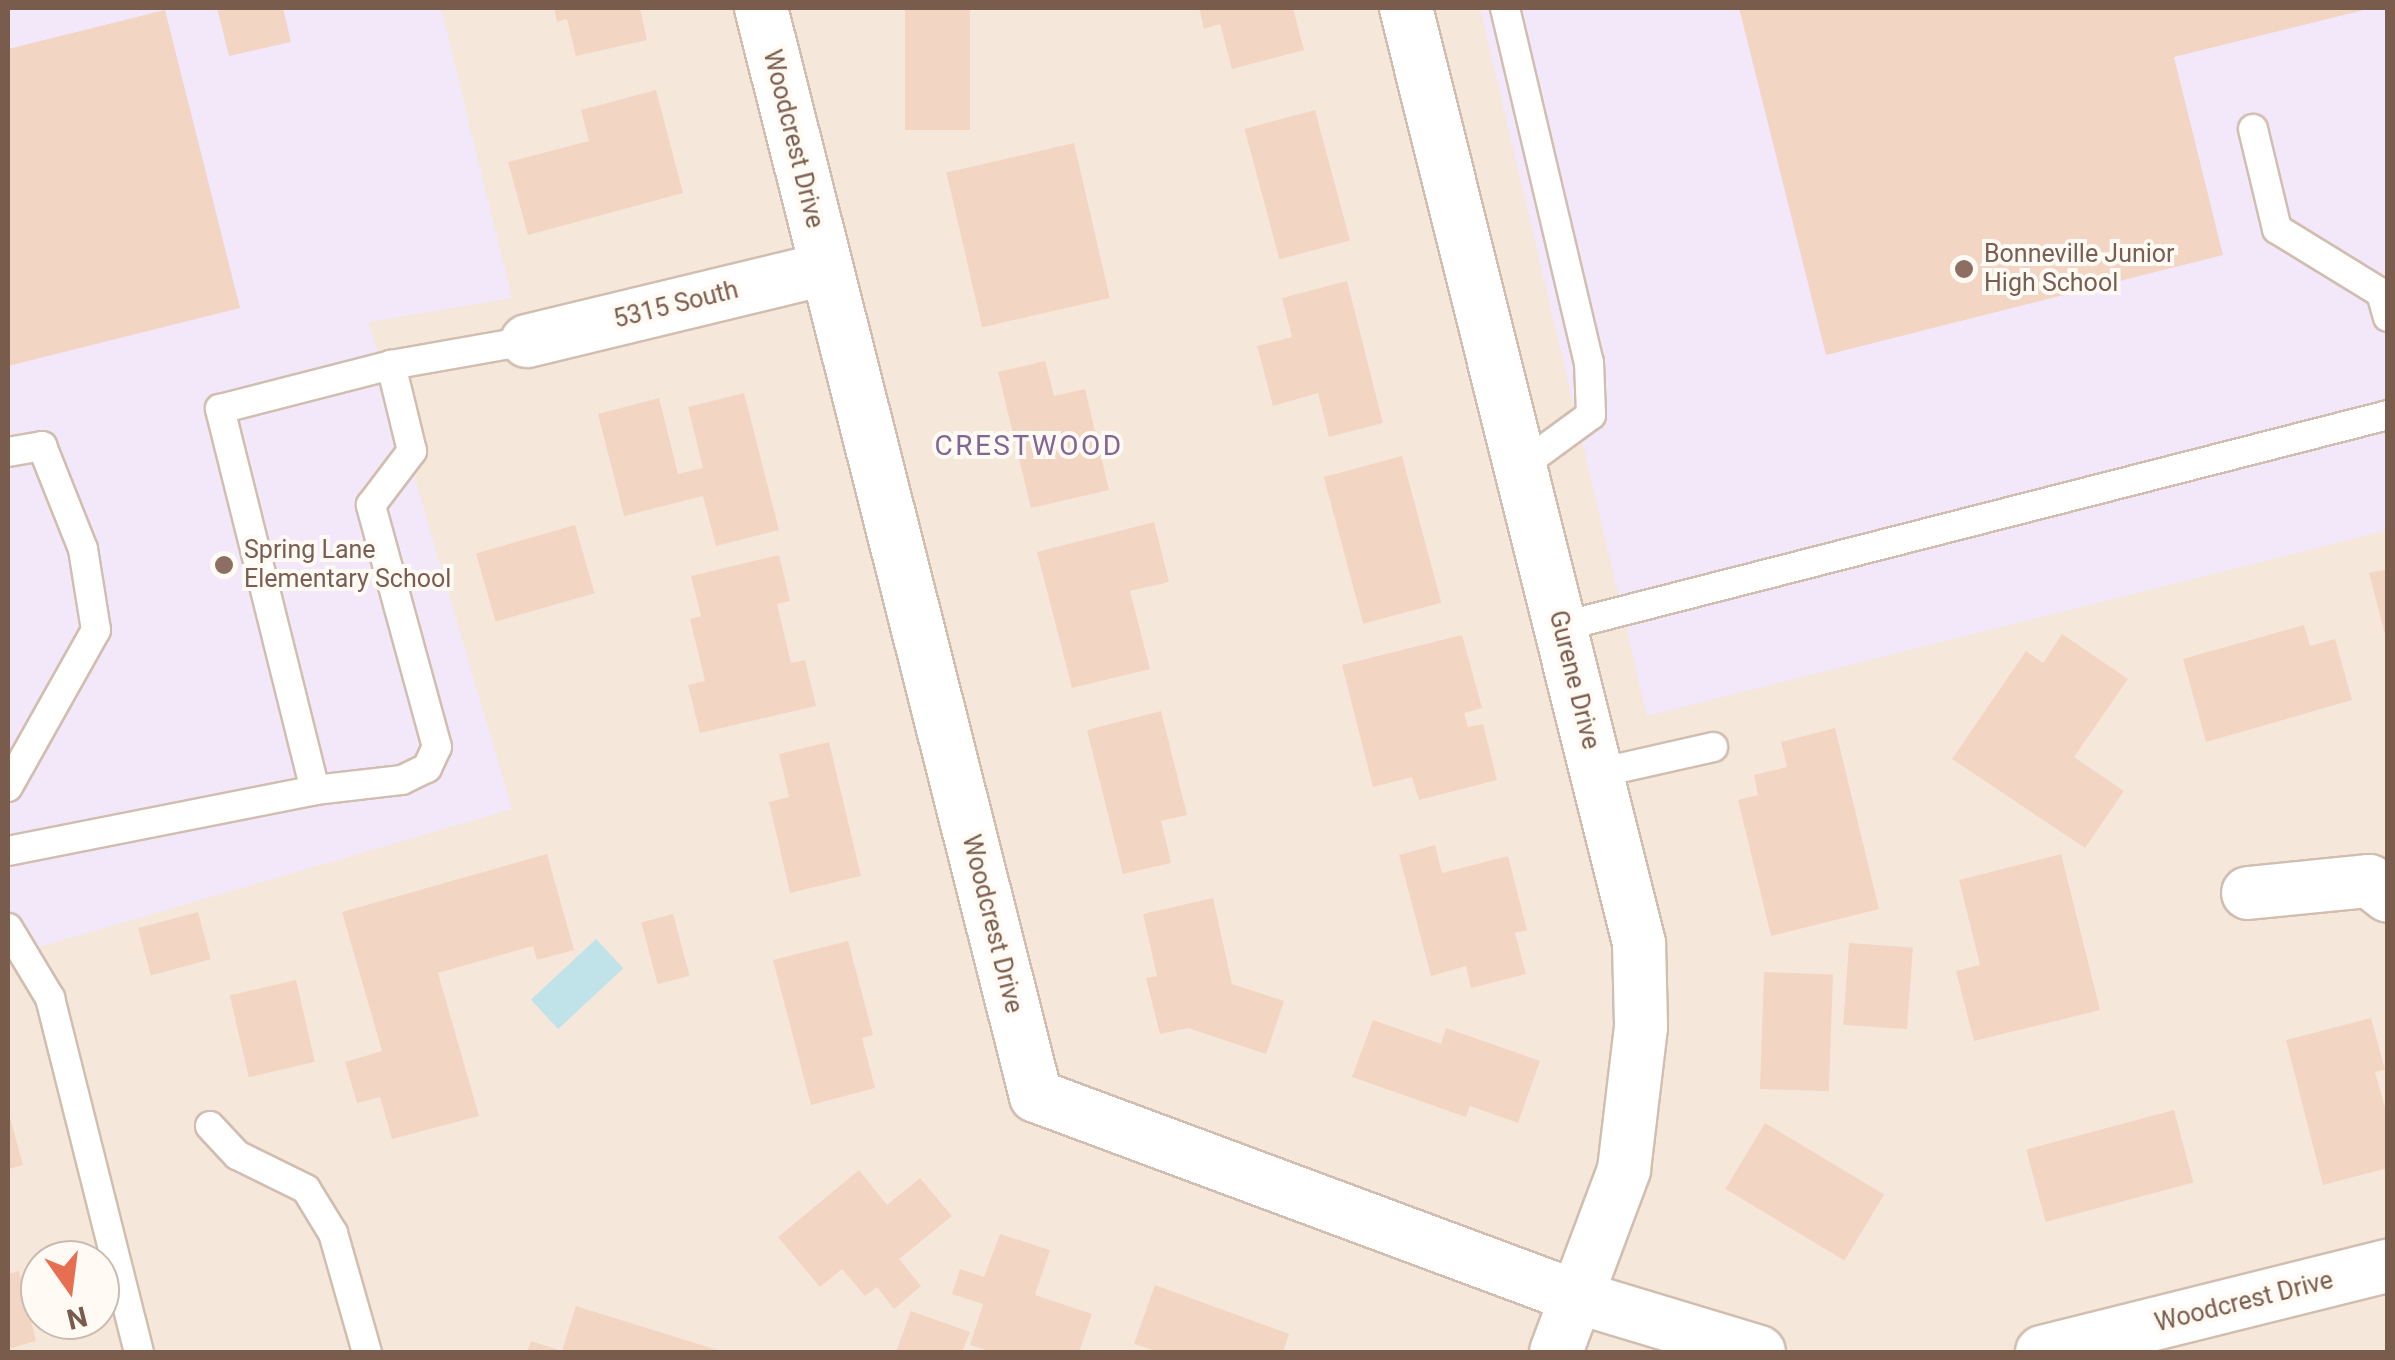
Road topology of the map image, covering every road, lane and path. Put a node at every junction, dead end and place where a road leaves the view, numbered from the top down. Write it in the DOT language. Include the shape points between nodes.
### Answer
graph roads {
  1 [pos="761,8"];
  2 [pos="1406,8"];
  3 [pos="1504,8"];
  4 [pos="2253,128"];
  5 [pos="825,269"];
  6 [pos="2388,316"];
  7 [pos="527,341"];
  8 [pos="391,364"];
  9 [pos="2388,416"];
  10 [pos="8,452"];
  11 [pos="1520,467"];
  12 [pos="1560,627"];
  13 [pos="1713,747"];
  14 [pos="1598,773"];
  15 [pos="8,786"];
  16 [pos="314,790"];
  17 [pos="8,852"];
  18 [pos="2381,877"];
  19 [pos="2248,893"];
  20 [pos="8,928"];
  21 [pos="21,977"];
  22 [pos="210,1126"];
  23 [pos="2388,1266"];
  24 [pos="1577,1297"];
  25 [pos="139,1352"];
  26 [pos="367,1352"];
  27 [pos="1556,1352"];
  28 [pos="1758,1352"];
  29 [pos="2042,1352"];
  1 -- 5 [label="street, Woodcrest Drive"];
  2 -- 11 [label="street, Gurene Drive"];
  3 -- 11 [label="lane" via="1588,362 1592,416"];
  4 -- 6 [label="lane" via="2276,229 2381,292"];
  5 -- 7 [label="street, 5315 South"];
  5 -- 24 [label="street, Woodcrest Drive" via="1036,1096"];
  7 -- 8 [label="lane"];
  8 -- 16 [label="lane" via="412,451 370,505 437,747 428,768 402,780"];
  8 -- 16 [label="lane" via="220,409"];
  9 -- 12 [label="lane"];
  10 -- 15 [label="lane" via="42,446 83,549 96,630"];
  11 -- 12 [label="street, Gurene Drive"];
  12 -- 14 [label="street, Gurene Drive"];
  13 -- 14 [label="lane"];
  14 -- 24 [label="street, Gurene Drive" via="1640,943 1642,1006 1624,1170"];
  16 -- 17 [label="lane"];
  18 -- 19 [label="street"];
  20 -- 21 [label="lane"];
  21 -- 25 [label="lane" via="50,998"];
  22 -- 26 [label="lane" via="237,1154 306,1190 334,1233"];
  23 -- 29 [label="street, Woodcrest Drive"];
  24 -- 27 [label="street, Gurene Drive"];
  24 -- 28 [label="street, Woodcrest Drive"];
}
